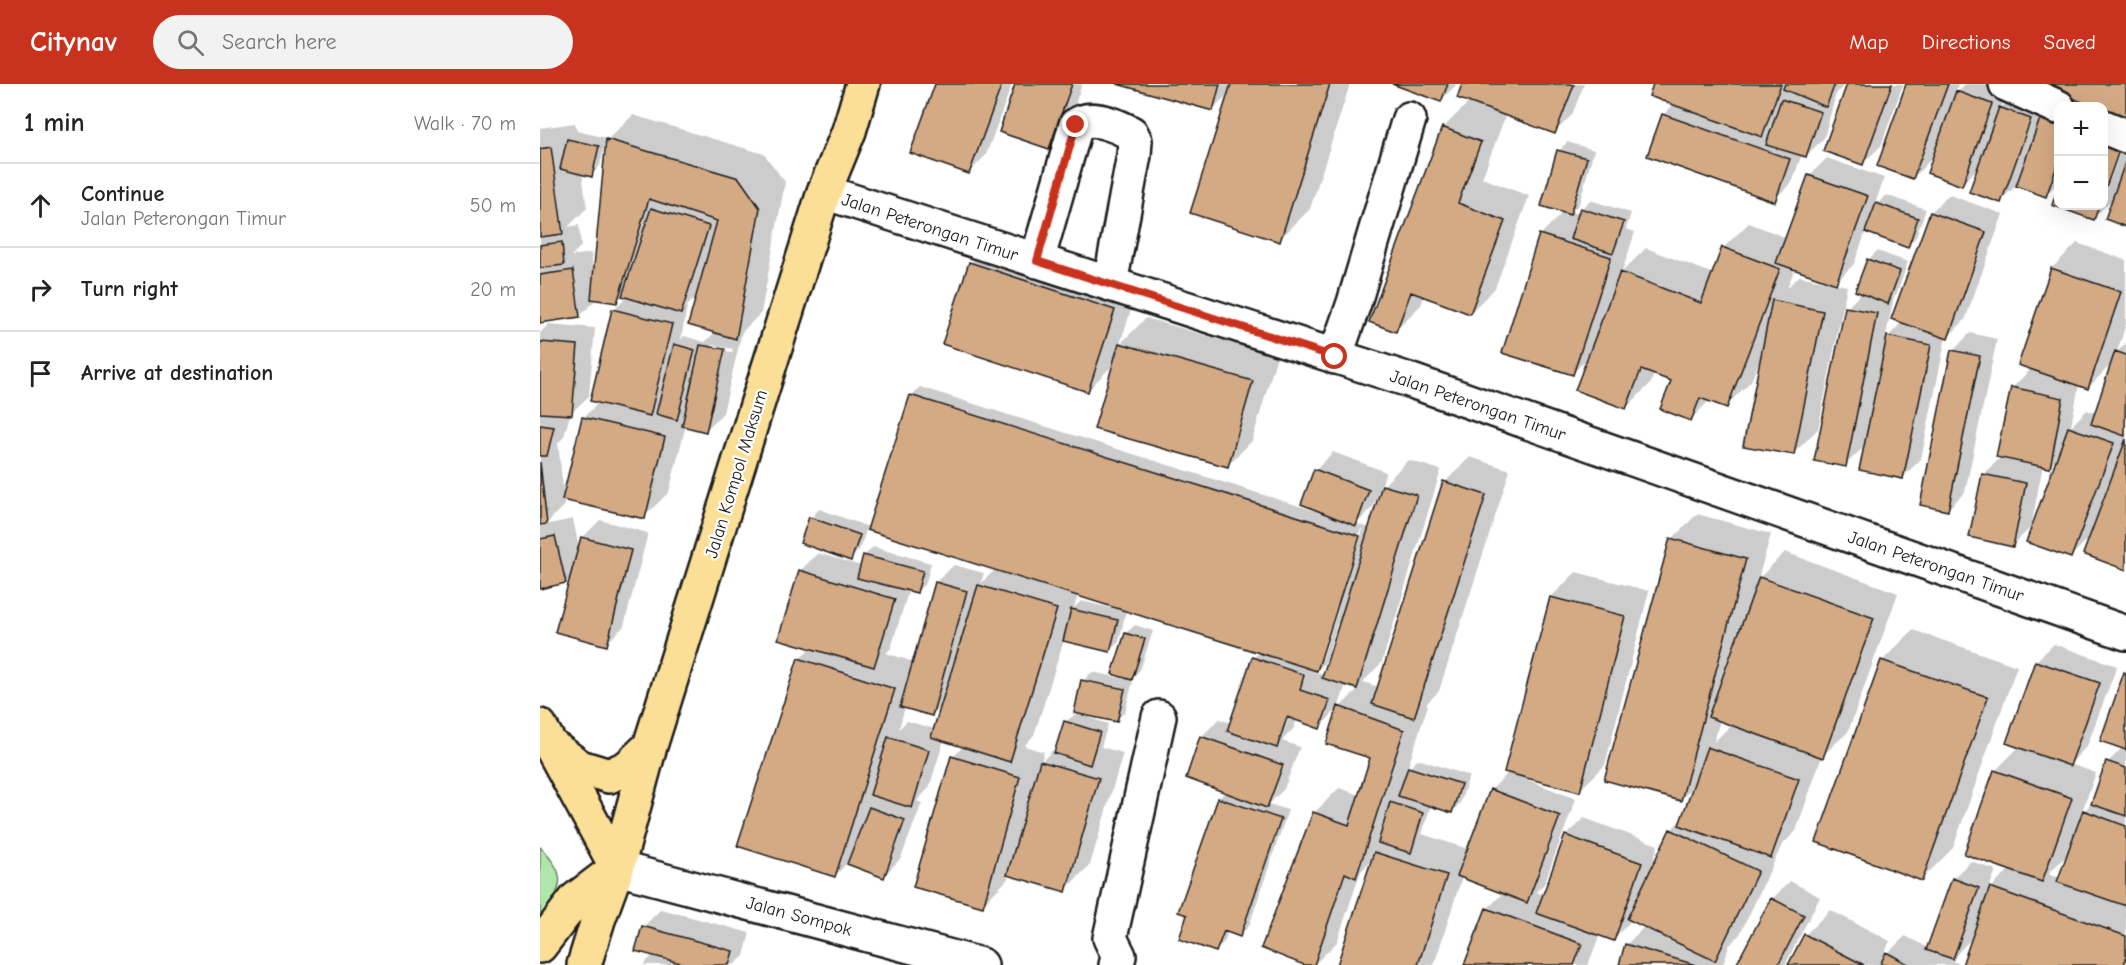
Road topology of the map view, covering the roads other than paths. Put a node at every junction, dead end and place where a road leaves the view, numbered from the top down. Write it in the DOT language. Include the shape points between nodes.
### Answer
graph roads {
  1 [pos="863,84"];
  2 [pos="2006,84"];
  3 [pos="2054,105"];
  4 [pos="1409,119"];
  5 [pos="2108,129"];
  6 [pos="2126,136"];
  7 [pos="824,192"];
  8 [pos="1037,261"];
  9 [pos="1110,284"];
  10 [pos="1335,357"];
  11 [pos="2126,633"];
  12 [pos="1159,717"];
  13 [pos="546,736"];
  14 [pos="651,746"];
  15 [pos="617,868"];
  16 [pos="540,946"];
  17 [pos="584,965"];
  18 [pos="981,965"];
  19 [pos="1116,965"];
  1 -- 7 [label="highway, Jalan Kompol Maksum"];
  2 -- 3 [label="street"];
  4 -- 10 [label="street"];
  5 -- 6 [label="street"];
  7 -- 8 [label="street, Jalan Peterongan Timur"];
  7 -- 14 [label="highway, Jalan Kompol Maksum"];
  8 -- 9 [label="street, Jalan Peterongan Timur"];
  8 -- 9 [label="street" via="1076,125 1089,120 1117,126 1131,133 1135,148"];
  9 -- 10 [label="street, Jalan Peterongan Timur"];
  10 -- 11 [label="street, Jalan Peterongan Timur"];
  12 -- 19 [label="street" via="1110,938 1119,956"];
  13 -- 14 [label="highway" via="580,767 609,776 628,767"];
  13 -- 15 [label="highway"];
  14 -- 15 [label="highway, Jalan Kompol Maksum"];
  15 -- 16 [label="highway" via="576,899"];
  15 -- 17 [label="highway, Jalan Kompol Maksum"];
  15 -- 18 [label="street, Jalan Sompok"];
}
